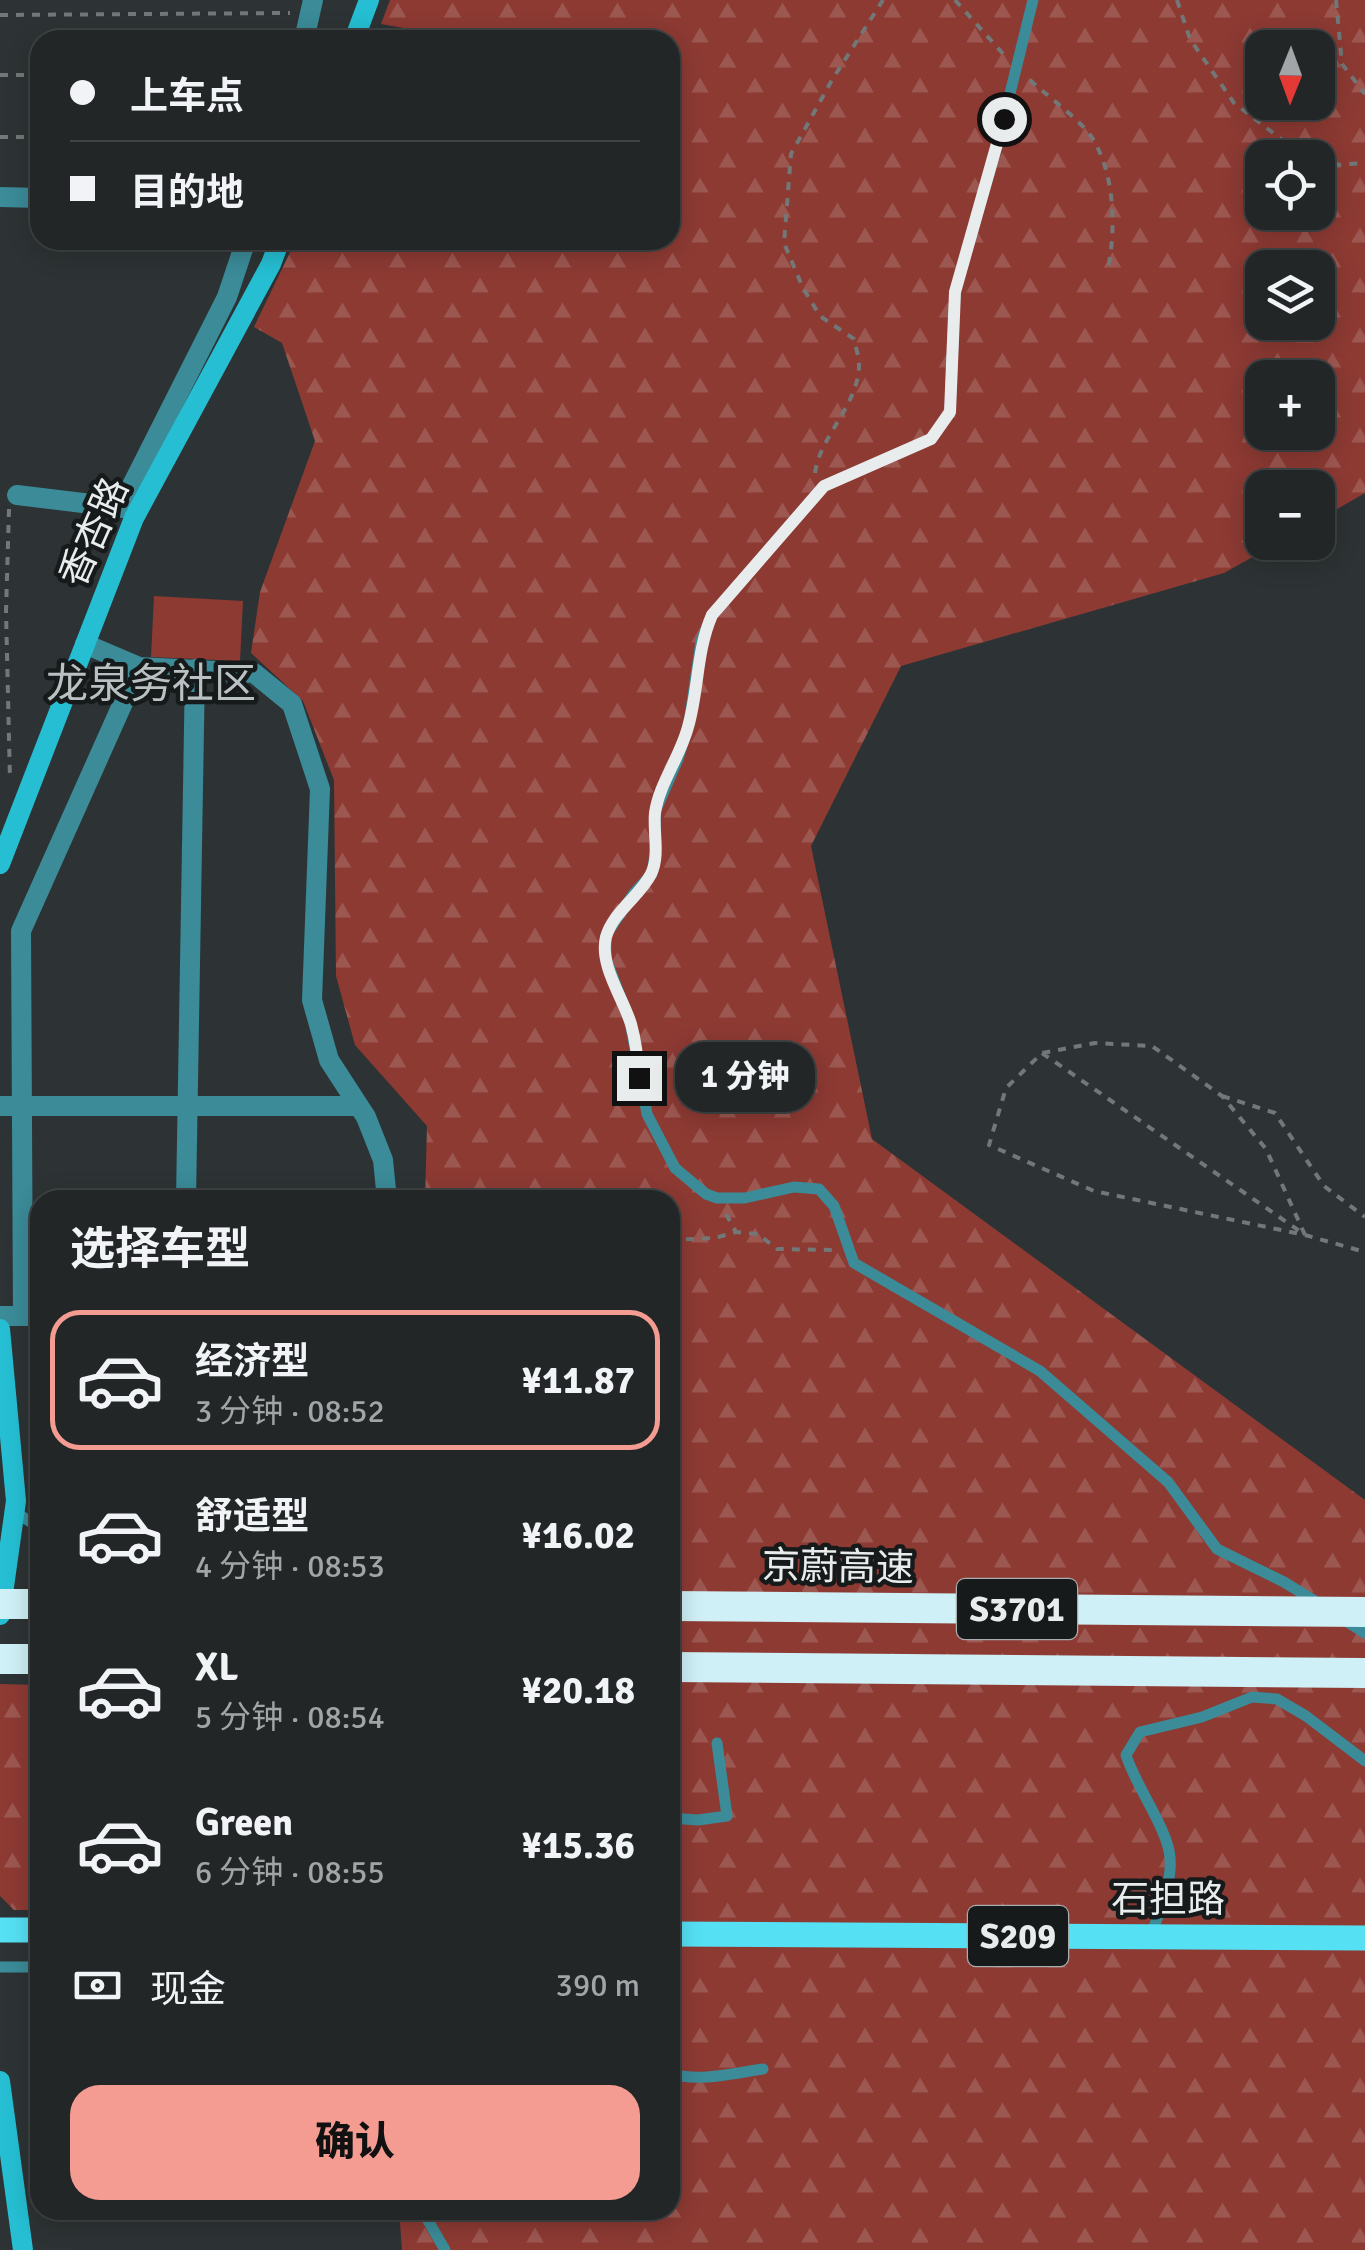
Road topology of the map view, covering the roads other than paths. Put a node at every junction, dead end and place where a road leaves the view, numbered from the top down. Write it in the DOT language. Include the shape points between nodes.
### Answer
graph roads {
  1 [pos="369,0"];
  2 [pos="1033,0"];
  3 [pos="358,30"];
  4 [pos="0,198"];
  5 [pos="30,198"];
  6 [pos="243,250"];
  7 [pos="276,250"];
  8 [pos="17,495"];
  9 [pos="130,508"];
  10 [pos="85,644"];
  11 [pos="139,666"];
  12 [pos="195,670"];
  13 [pos="0,864"];
  14 [pos="0,1106"];
  15 [pos="23,1106"];
  16 [pos="187,1106"];
  17 [pos="359,1106"];
  18 [pos="186,1190"];
  19 [pos="386,1190"];
  20 [pos="30,1269"];
  21 [pos="0,1316"];
  22 [pos="30,1316"];
  23 [pos="0,1329"];
  24 [pos="15,1512"];
  25 [pos="30,1522"];
  26 [pos="0,1604"];
  27 [pos="30,1604"];
  28 [pos="680,1606"];
  29 [pos="1365,1612"];
  30 [pos="0,1617"];
  31 [pos="1365,1633"];
  32 [pos="0,1659"];
  33 [pos="30,1659"];
  34 [pos="680,1667"];
  35 [pos="1365,1673"];
  36 [pos="717,1743"];
  37 [pos="1365,1762"];
  38 [pos="680,1819"];
  39 [pos="0,1930"];
  40 [pos="30,1930"];
  41 [pos="680,1934"];
  42 [pos="1151,1936"];
  43 [pos="1365,1938"];
  44 [pos="0,1967"];
  45 [pos="30,1967"];
  46 [pos="763,2069"];
  47 [pos="680,2076"];
  48 [pos="0,2081"];
  49 [pos="428,2220"];
  50 [pos="23,2250"];
  51 [pos="445,2250"];
  1 -- 3 [label="street"];
  2 -- 31 [label="lane" via="955,292 950,412 931,439 824,486 712,615 701,641 690,723 655,812 652,874 606,936 606,958 630,1022 647,1114 676,1168 717,1198 794,1187 820,1190 834,1206 854,1263 1040,1371 1168,1482 1217,1549"];
  4 -- 5 [label="street"];
  6 -- 9 [label="street"];
  7 -- 9 [label="street, 香杏路"];
  8 -- 9 [label="street"];
  9 -- 10 [label="street, 香杏路"];
  10 -- 11 [label="street"];
  10 -- 13 [label="street, 香杏路"];
  11 -- 12 [label="street"];
  11 -- 15 [label="street" via="20,931"];
  12 -- 16 [label="street"];
  12 -- 17 [label="street" via="254,673 292,704 320,789 312,1000 329,1060"];
  14 -- 15 [label="street"];
  15 -- 16 [label="street"];
  15 -- 20 [label="street"];
  16 -- 17 [label="street"];
  16 -- 18 [label="street"];
  17 -- 19 [label="street" via="384,1160"];
  21 -- 22 [label="street"];
  23 -- 24 [label="street"];
  24 -- 25 [label="lane"];
  24 -- 30 [label="street"];
  26 -- 27 [label="highway"];
  28 -- 29 [label="highway, 京蔚高速 / S3701"];
  32 -- 33 [label="highway"];
  34 -- 35 [label="highway, S3701"];
  36 -- 38 [label="lane" via="727,1816"];
  37 -- 42 [label="lane" via="1277,1699 1252,1697 1140,1732 1126,1756 1170,1854 1169,1882"];
  39 -- 40 [label="main road"];
  41 -- 42 [label="main road, 石担路 / S209"];
  42 -- 43 [label="main road, 石担路 / S209"];
  44 -- 45 [label="lane"];
  46 -- 47 [label="lane"];
  48 -- 50 [label="street"];
  49 -- 51 [label="lane"];
}
